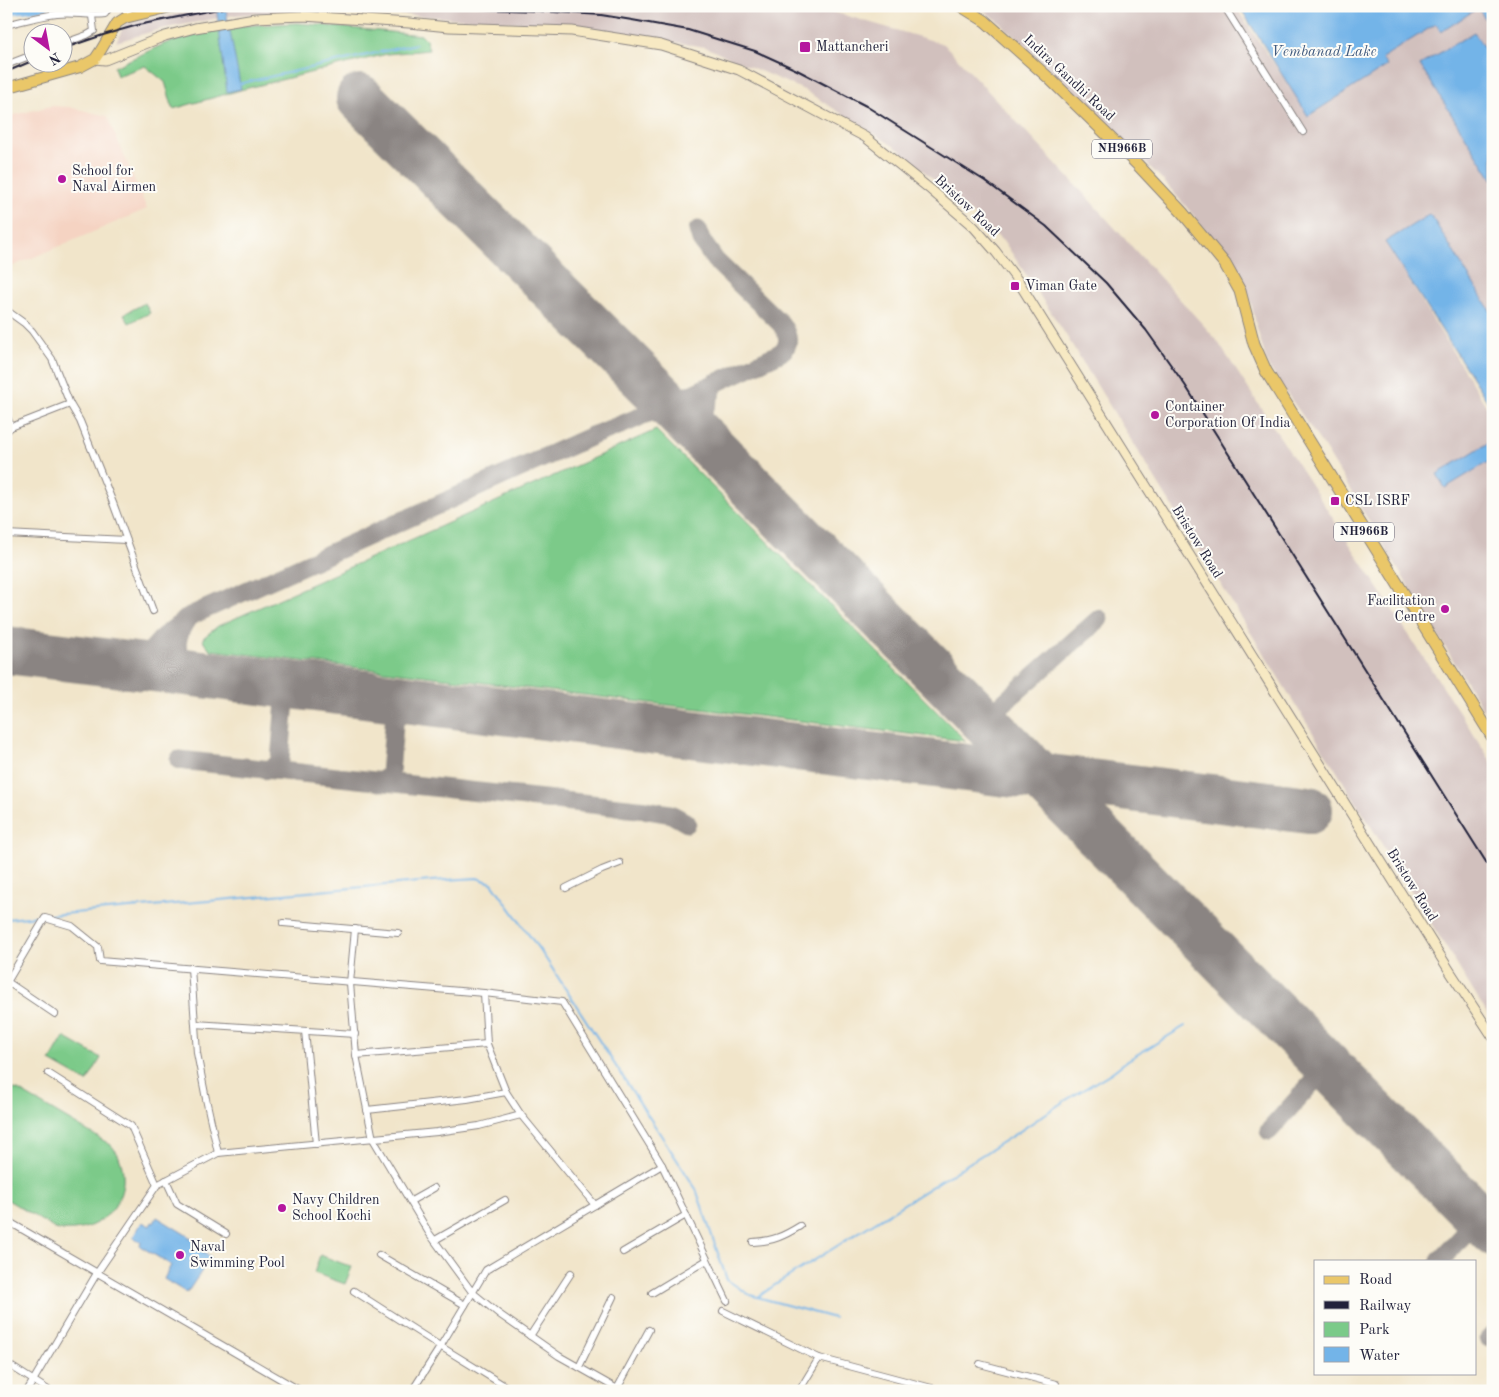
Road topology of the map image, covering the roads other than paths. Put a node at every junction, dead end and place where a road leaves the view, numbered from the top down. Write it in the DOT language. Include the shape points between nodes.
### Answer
graph roads {
  1 [pos="110,6"];
  2 [pos="120,6"];
  3 [pos="175,6"];
  4 [pos="961,6"];
  5 [pos="1224,6"];
  6 [pos="92,16"];
  7 [pos="133,16"];
  8 [pos="6,25"];
  9 [pos="72,40"];
  10 [pos="22,59"];
  11 [pos="94,59"];
  12 [pos="6,65"];
  13 [pos="6,88"];
  14 [pos="1303,132"];
  15 [pos="6,310"];
  16 [pos="70,404"];
  17 [pos="6,414"];
  18 [pos="9,429"];
  19 [pos="6,534"];
  20 [pos="126,540"];
  21 [pos="153,611"];
  22 [pos="1493,738"];
  23 [pos="620,863"];
  24 [pos="566,888"];
  25 [pos="282,923"];
  26 [pos="355,929"];
  27 [pos="398,933"];
  28 [pos="191,968"];
  29 [pos="7,983"];
  30 [pos="350,983"];
  31 [pos="484,993"];
  32 [pos="55,1014"];
  33 [pos="195,1024"];
  34 [pos="305,1031"];
  35 [pos="355,1034"];
  36 [pos="1493,1037"];
  37 [pos="487,1044"];
  38 [pos="356,1055"];
  39 [pos="48,1073"];
  40 [pos="506,1092"];
  41 [pos="367,1110"];
  42 [pos="521,1115"];
  43 [pos="373,1139"];
  44 [pos="316,1144"];
  45 [pos="218,1153"];
  46 [pos="662,1165"];
  47 [pos="166,1180"];
  48 [pos="157,1186"];
  49 [pos="434,1188"];
  50 [pos="505,1200"];
  51 [pos="411,1201"];
  52 [pos="595,1205"];
  53 [pos="686,1215"];
  54 [pos="6,1220"];
  55 [pos="800,1226"];
  56 [pos="226,1234"];
  57 [pos="435,1240"];
  58 [pos="753,1242"];
  59 [pos="622,1252"];
  60 [pos="379,1255"];
  61 [pos="707,1260"];
  62 [pos="571,1272"];
  63 [pos="97,1273"];
  64 [pos="354,1291"];
  65 [pos="472,1292"];
  66 [pos="652,1293"];
  67 [pos="613,1297"];
  68 [pos="727,1301"];
  69 [pos="465,1305"];
  70 [pos="723,1311"];
  71 [pos="649,1330"];
  72 [pos="530,1336"];
  73 [pos="440,1346"];
  74 [pos="819,1358"];
  75 [pos="6,1363"];
  76 [pos="980,1364"];
  77 [pos="578,1367"];
  78 [pos="33,1380"];
  79 [pos="1056,1384"];
  80 [pos="414,1390"];
  81 [pos="619,1390"];
  82 [pos="27,1391"];
  83 [pos="50,1391"];
  84 [pos="301,1391"];
  85 [pos="513,1391"];
  86 [pos="799,1391"];
  87 [pos="943,1391"];
  1 -- 6 [label="street" via="105,14"];
  2 -- 7 [label="street"];
  3 -- 7 [label="main road"];
  4 -- 22 [label="highway, Indira Gandhi Road / NH966B" via="985,21 1077,105 1182,212 1225,264 1240,291 1254,344 1266,371"];
  5 -- 14 [label="street"];
  6 -- 8 [label="street" via="37,16"];
  6 -- 9 [label="street" via="94,31"];
  7 -- 11 [label="main road" via="117,23"];
  10 -- 12 [label="street"];
  11 -- 13 [label="main road" via="80,67"];
  11 -- 36 [label="street, Bristow Road" via="105,60 165,36 195,28 255,18 303,16 572,32 661,45 738,70 865,137 974,228 1018,281"];
  15 -- 16 [label="street" via="24,322 52,359"];
  16 -- 18 [label="street"];
  16 -- 20 [label="street" via="80,421"];
  17 -- 18 [label="street"];
  19 -- 20 [label="street"];
  20 -- 21 [label="street"];
  23 -- 24 [label="street"];
  25 -- 26 [label="street"];
  26 -- 27 [label="street"];
  26 -- 30 [label="street"];
  28 -- 29 [label="street" via="100,961 98,947 72,926 45,918"];
  28 -- 30 [label="street"];
  28 -- 33 [label="street"];
  29 -- 32 [label="street"];
  30 -- 31 [label="street"];
  30 -- 35 [label="street"];
  31 -- 37 [label="street"];
  31 -- 46 [label="street" via="562,1002"];
  33 -- 34 [label="street"];
  33 -- 45 [label="street" via="199,1062"];
  34 -- 35 [label="street"];
  34 -- 44 [label="street"];
  35 -- 38 [label="street"];
  37 -- 38 [label="street"];
  37 -- 40 [label="street"];
  38 -- 41 [label="street"];
  39 -- 48 [label="street" via="131,1126"];
  40 -- 41 [label="street"];
  40 -- 42 [label="street"];
  41 -- 43 [label="street"];
  42 -- 43 [label="street" via="479,1126"];
  42 -- 52 [label="street"];
  43 -- 44 [label="street"];
  43 -- 51 [label="street"];
  44 -- 45 [label="street"];
  45 -- 47 [label="street"];
  46 -- 52 [label="street"];
  46 -- 53 [label="street"];
  47 -- 48 [label="street"];
  47 -- 56 [label="street" via="177,1204"];
  48 -- 63 [label="street"];
  49 -- 51 [label="street"];
  50 -- 57 [label="street"];
  51 -- 57 [label="street"];
  52 -- 65 [label="street" via="486,1270"];
  53 -- 59 [label="street"];
  53 -- 61 [label="street"];
  54 -- 63 [label="street"];
  55 -- 58 [label="street" via="767,1242"];
  57 -- 65 [label="street"];
  60 -- 69 [label="street"];
  61 -- 66 [label="street"];
  61 -- 68 [label="street"];
  62 -- 72 [label="street"];
  63 -- 78 [label="street"];
  63 -- 84 [label="street"];
  64 -- 73 [label="street"];
  65 -- 69 [label="street"];
  65 -- 72 [label="street"];
  67 -- 77 [label="street"];
  69 -- 73 [label="street"];
  70 -- 74 [label="street"];
  71 -- 81 [label="street"];
  72 -- 77 [label="street"];
  73 -- 80 [label="street"];
  73 -- 85 [label="street"];
  74 -- 86 [label="street"];
  74 -- 87 [label="street"];
  75 -- 78 [label="street"];
  76 -- 79 [label="street"];
  77 -- 81 [label="street"];
  78 -- 82 [label="street"];
  78 -- 83 [label="street"];
}
